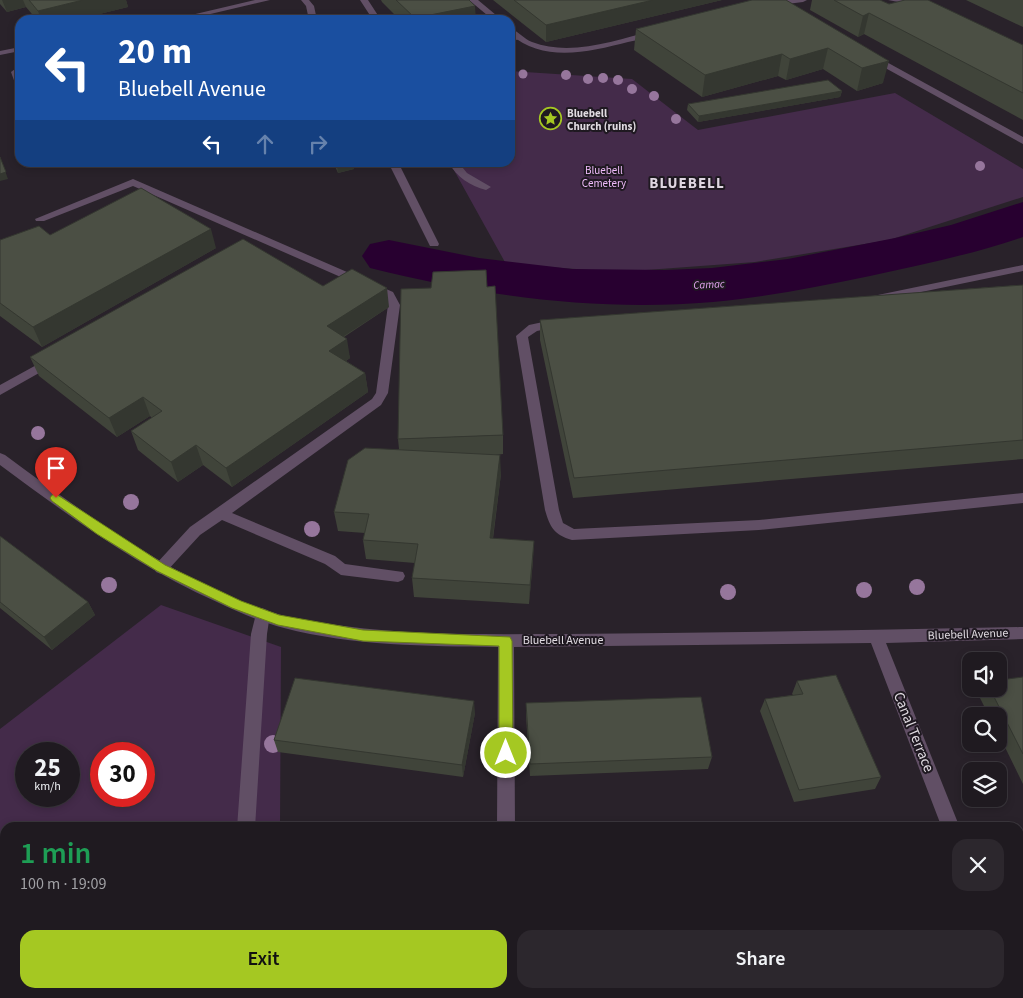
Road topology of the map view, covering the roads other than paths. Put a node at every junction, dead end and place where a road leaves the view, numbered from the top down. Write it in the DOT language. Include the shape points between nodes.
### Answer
graph roads {
  1 [pos="266,0"];
  2 [pos="305,0"];
  3 [pos="364,0"];
  4 [pos="474,0"];
  5 [pos="803,0"];
  6 [pos="892,0"];
  7 [pos="927,6"];
  8 [pos="787,13"];
  9 [pos="197,15"];
  10 [pos="312,15"];
  11 [pos="374,15"];
  12 [pos="492,15"];
  13 [pos="663,30"];
  14 [pos="515,38"];
  15 [pos="15,51"];
  16 [pos="0,53"];
  17 [pos="867,54"];
  18 [pos="1023,141"];
  19 [pos="396,167"];
  20 [pos="456,167"];
  21 [pos="486,187"];
  22 [pos="40,219"];
  23 [pos="434,244"];
  24 [pos="1023,268"];
  25 [pos="862,300"];
  26 [pos="567,323"];
  27 [pos="60,355"];
  28 [pos="0,392"];
  29 [pos="0,458"];
  30 [pos="1023,498"];
  31 [pos="221,514"];
  32 [pos="161,568"];
  33 [pos="398,576"];
  34 [pos="262,614"];
  35 [pos="1023,633"];
  36 [pos="876,637"];
  37 [pos="506,641"];
  38 [pos="246,822"];
  39 [pos="506,822"];
  40 [pos="949,822"];
  1 -- 9 [label="street"];
  2 -- 10 [label="street"];
  3 -- 11 [label="street"];
  4 -- 12 [label="street"];
  5 -- 8 [label="street" via="768,5"];
  6 -- 7 [label="street"];
  13 -- 14 [label="street" via="577,49 538,46"];
  15 -- 16 [label="street"];
  17 -- 18 [label="street"];
  19 -- 23 [label="lane"];
  20 -- 21 [label="street" via="468,180"];
  22 -- 31 [label="street" via="133,182 252,239 389,294 394,305 393,319 378,402"];
  24 -- 25 [label="street"];
  26 -- 30 [label="street" via="533,328 522,336 556,526 572,535 759,525"];
  27 -- 28 [label="street"];
  29 -- 32 [label="street, Bluebell Avenue" via="102,531"];
  31 -- 32 [label="street" via="195,531"];
  31 -- 33 [label="street" via="330,560 341,569"];
  32 -- 34 [label="street, Bluebell Avenue"];
  34 -- 37 [label="street, Bluebell Avenue" via="296,624 363,635"];
  34 -- 38 [label="street"];
  35 -- 36 [label="street, Bluebell Avenue"];
  36 -- 37 [label="street, Bluebell Avenue"];
  36 -- 40 [label="street, Canal Terrace"];
  37 -- 39 [label="street"];
}
